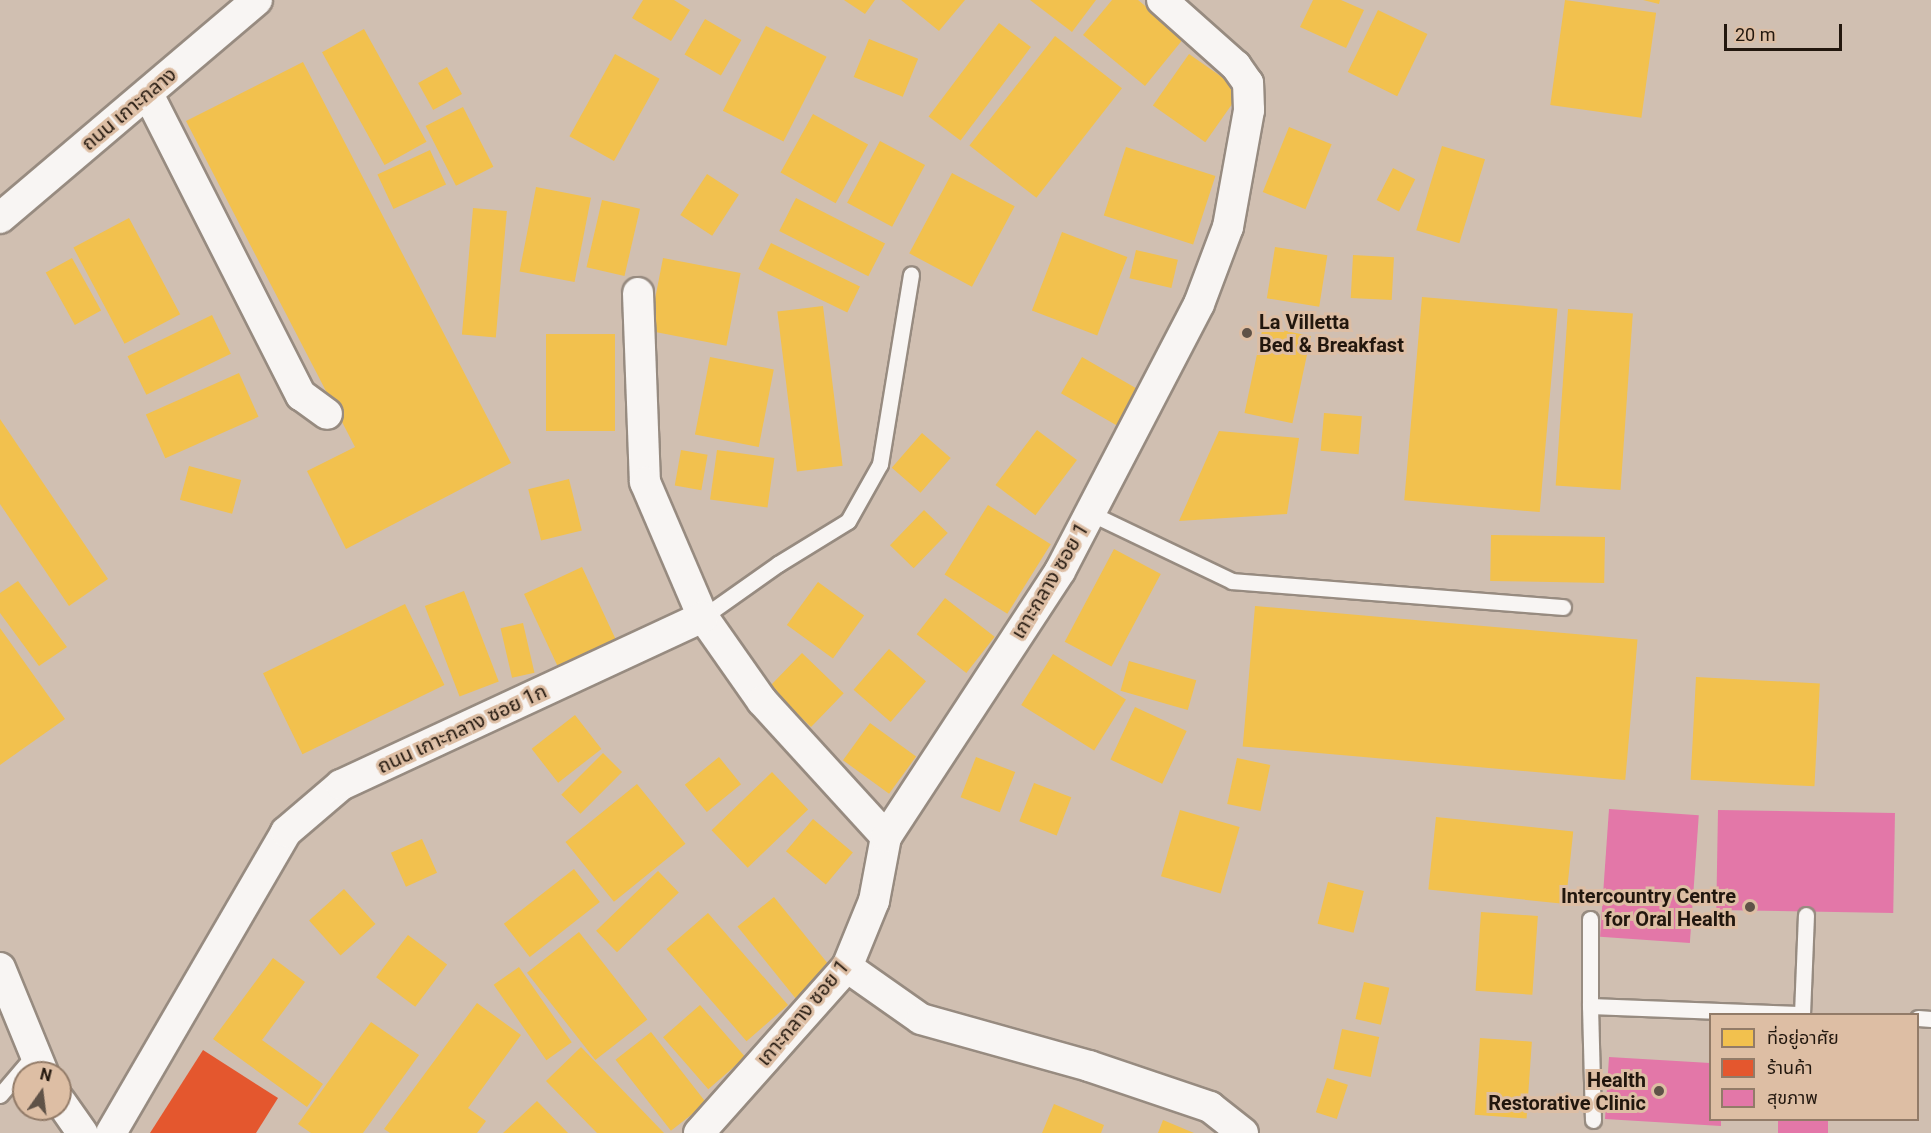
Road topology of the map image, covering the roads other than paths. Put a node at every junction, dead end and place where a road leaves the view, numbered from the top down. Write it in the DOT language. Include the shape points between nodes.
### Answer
graph roads {
  1 [pos="257,0"];
  2 [pos="1161,0"];
  3 [pos="148,93"];
  4 [pos="0,218"];
  5 [pos="911,275"];
  6 [pos="638,293"];
  7 [pos="327,414"];
  8 [pos="1090,513"];
  9 [pos="1563,607"];
  10 [pos="704,617"];
  11 [pos="886,837"];
  12 [pos="1806,915"];
  13 [pos="1590,919"];
  14 [pos="848,967"];
  15 [pos="0,968"];
  16 [pos="1590,1006"];
  17 [pos="1774,1013"];
  18 [pos="1800,1013"];
  19 [pos="38,1061"];
  20 [pos="12,1085"];
  21 [pos="0,1095"];
  22 [pos="72,1118"];
  23 [pos="1593,1120"];
  24 [pos="82,1133"];
  25 [pos="111,1133"];
  26 [pos="699,1133"];
  27 [pos="1243,1133"];
  1 -- 3 [label="street, ถนน เกาะกลาง"];
  2 -- 8 [label="street, เกาะกลาง ซอย 1" via="1236,66 1248,82 1250,110 1228,227 1199,304"];
  3 -- 4 [label="street, ถนน เกาะกลาง"];
  3 -- 7 [label="street" via="301,395"];
  5 -- 10 [label="lane" via="880,464 848,521 778,564"];
  6 -- 10 [label="street" via="645,482"];
  8 -- 9 [label="lane" via="1232,581"];
  8 -- 11 [label="street, เกาะกลาง ซอย 1" via="1060,571"];
  10 -- 11 [label="street" via="762,701"];
  10 -- 25 [label="street, ถนน เกาะกลาง ซอย 1ก" via="341,785 286,832"];
  11 -- 14 [label="street, เกาะกลาง ซอย 1" via="874,901"];
  12 -- 18 [label="lane"];
  13 -- 16 [label="lane"];
  14 -- 26 [label="street, เกาะกลาง ซอย 1"];
  14 -- 27 [label="street" via="921,1019 1089,1066 1210,1107"];
  15 -- 19 [label="street"];
  16 -- 17 [label="lane"];
  16 -- 23 [label="lane"];
  20 -- 21 [label="lane"];
  22 -- 24 [label="street"];
}
